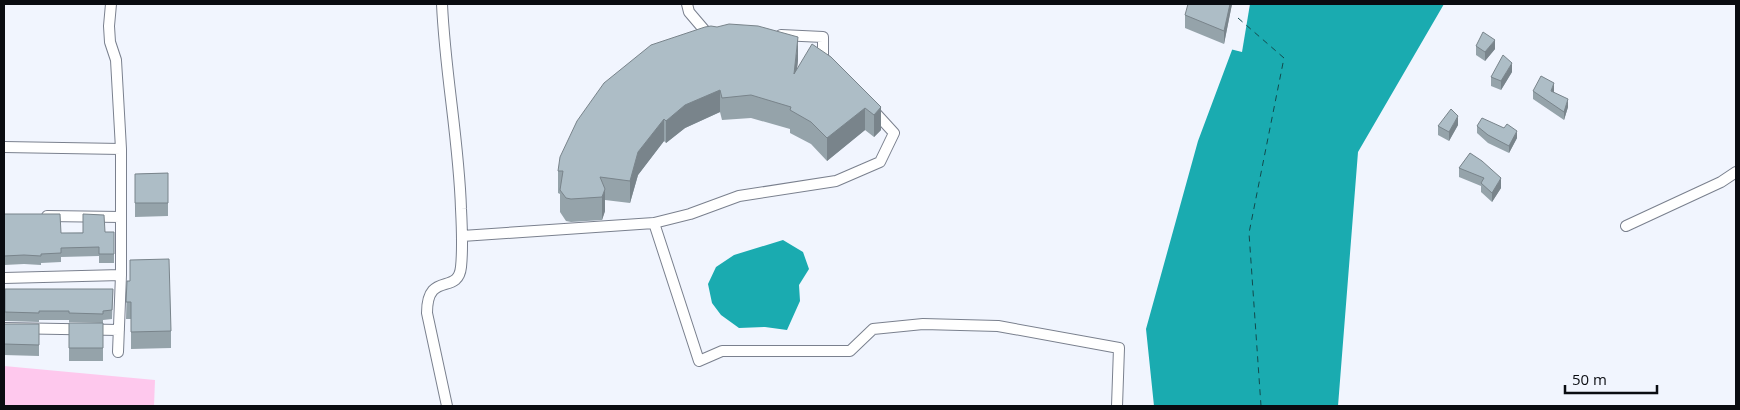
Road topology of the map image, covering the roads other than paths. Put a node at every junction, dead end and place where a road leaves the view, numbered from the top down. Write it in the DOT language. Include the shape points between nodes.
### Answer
graph roads {
  1 [pos="111,4"];
  2 [pos="442,4"];
  3 [pos="686,4"];
  4 [pos="772,34"];
  5 [pos="723,41"];
  6 [pos="834,73"];
  7 [pos="866,103"];
  8 [pos="4,147"];
  9 [pos="121,149"];
  10 [pos="1736,172"];
  11 [pos="33,216"];
  12 [pos="121,217"];
  13 [pos="654,224"];
  14 [pos="1626,226"];
  15 [pos="462,236"];
  16 [pos="121,275"];
  17 [pos="4,278"];
  18 [pos="4,328"];
  19 [pos="119,330"];
  20 [pos="118,352"];
  21 [pos="447,406"];
  22 [pos="1117,406"];
  1 -- 9 [label="street" via="110,42 116,60"];
  2 -- 15 [label="street" via="460,175"];
  3 -- 5 [label="street" via="715,43"];
  4 -- 6 [label="street" via="823,37 823,58"];
  7 -- 13 [label="street" via="894,133 880,162 836,181 739,196"];
  8 -- 9 [label="street"];
  9 -- 12 [label="street"];
  10 -- 14 [label="street"];
  11 -- 12 [label="street"];
  12 -- 16 [label="street"];
  13 -- 15 [label="street"];
  13 -- 22 [label="street" via="699,362 722,351 850,351 873,329 923,324 998,326 1119,348"];
  15 -- 21 [label="street" via="458,277 451,283 437,286 427,301"];
  16 -- 17 [label="street"];
  16 -- 19 [label="street"];
  18 -- 19 [label="street"];
  19 -- 20 [label="street"];
}
